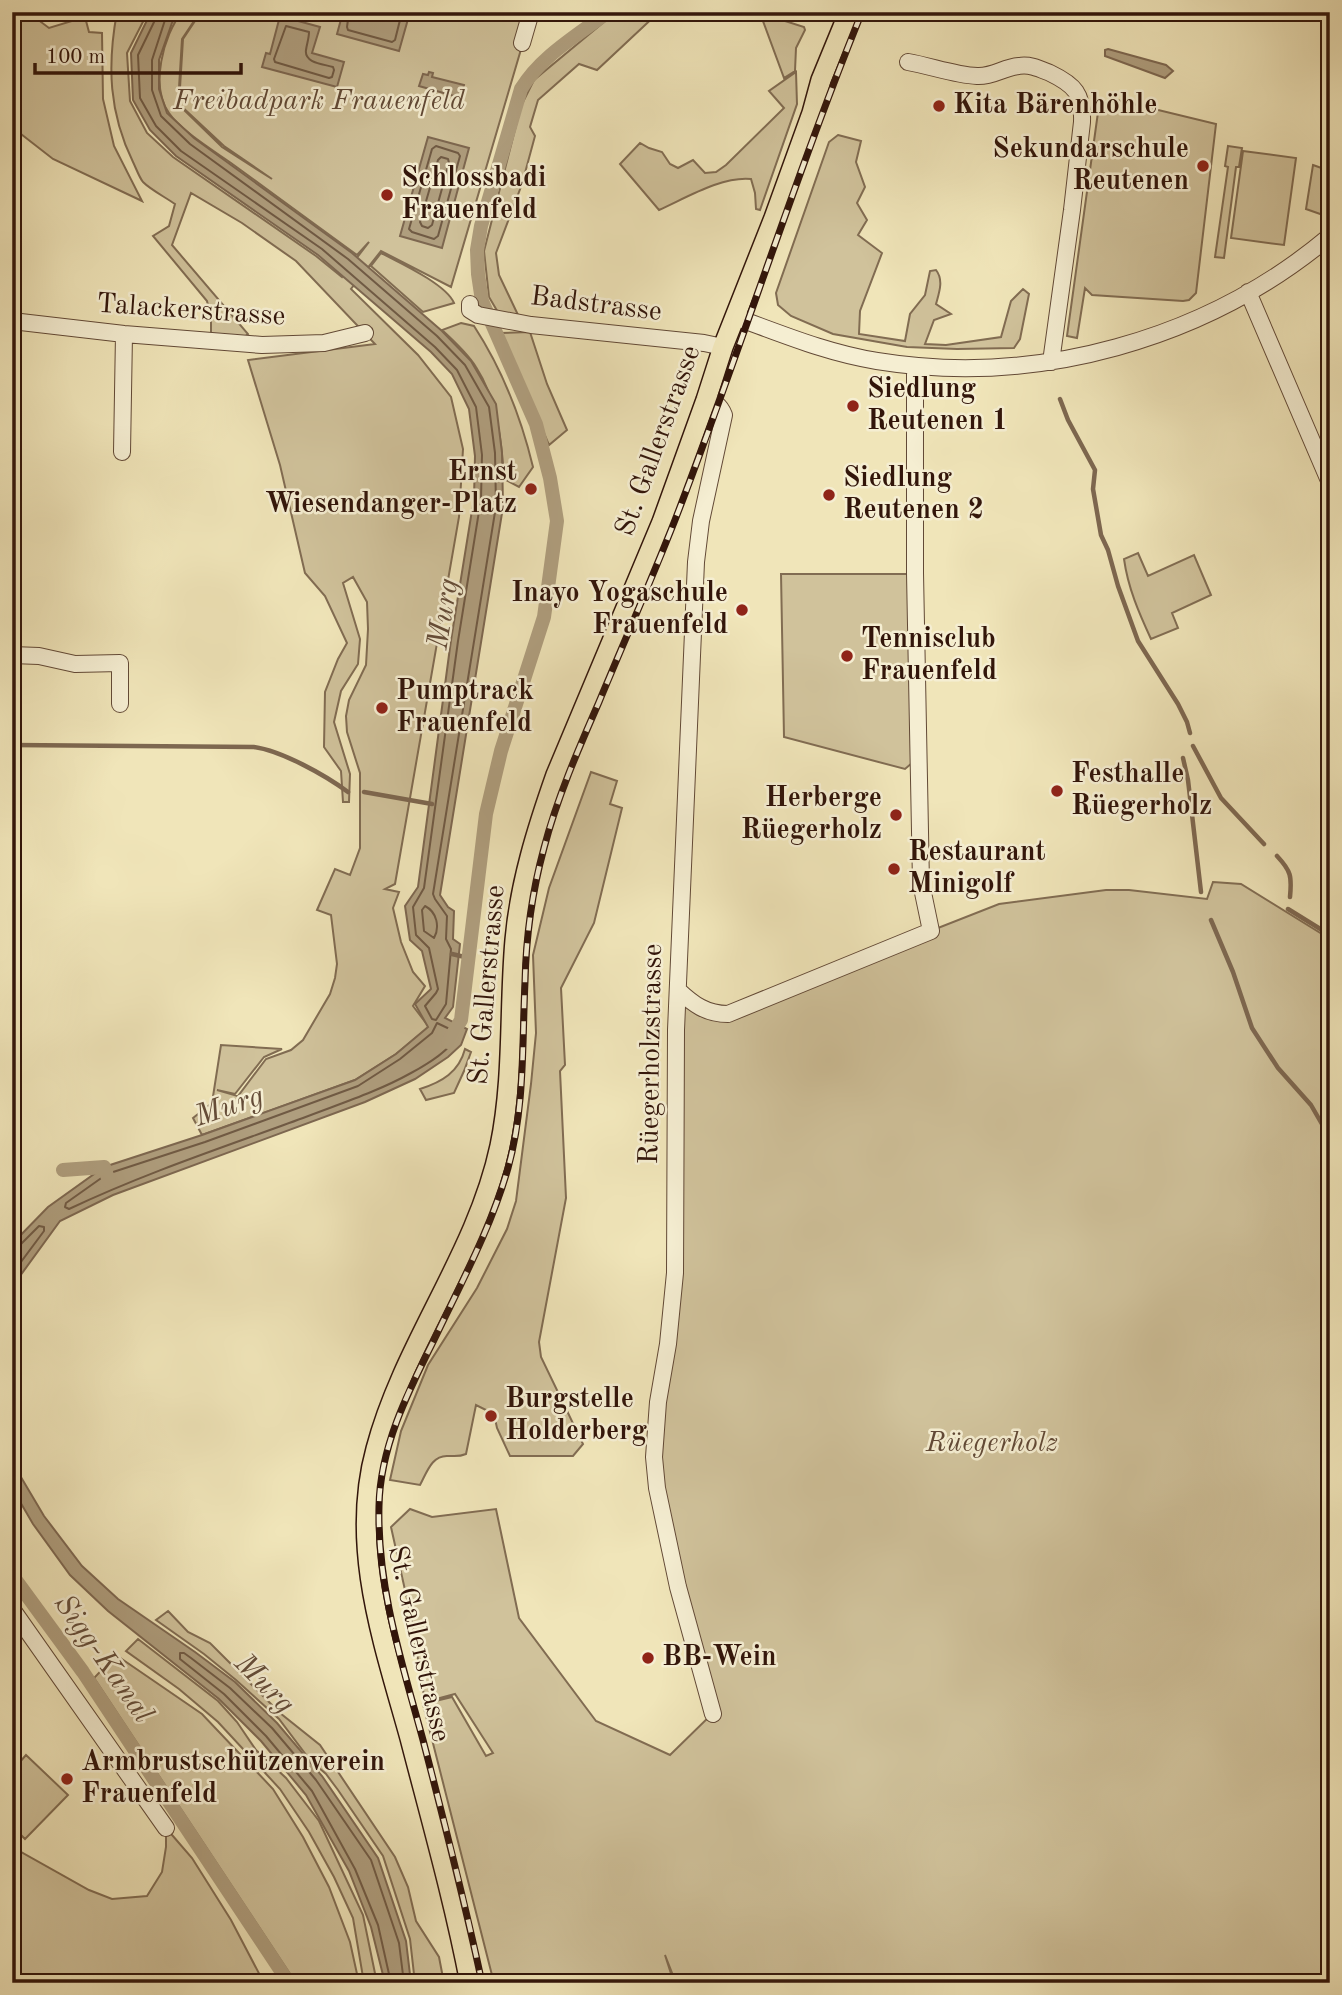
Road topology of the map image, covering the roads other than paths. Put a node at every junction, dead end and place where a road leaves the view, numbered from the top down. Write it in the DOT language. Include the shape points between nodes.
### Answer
graph roads {
  1 [pos="531,12"];
  2 [pos="849,12"];
  3 [pos="522,43"];
  4 [pos="908,62"];
  5 [pos="1330,236"];
  6 [pos="1248,292"];
  7 [pos="470,304"];
  8 [pos="735,317"];
  9 [pos="12,321"];
  10 [pos="365,333"];
  11 [pos="124,334"];
  12 [pos="723,347"];
  13 [pos="1051,362"];
  14 [pos="915,366"];
  15 [pos="706,400"];
  16 [pos="122,452"];
  17 [pos="1330,484"];
  18 [pos="12,655"];
  19 [pos="120,704"];
  20 [pos="678,990"];
  21 [pos="12,1609"];
  22 [pos="713,1714"];
  23 [pos="166,1828"];
  24 [pos="470,1983"];
  1 -- 3 [label="street"];
  2 -- 8 [label="main road, St. Gallerstrasse"];
  4 -- 13 [label="street" via="975,76 1027,65 1068,82 1077,92 1082,108"];
  5 -- 6 [label="street"];
  6 -- 13 [label="street" via="1206,315 1145,338"];
  6 -- 17 [label="street"];
  7 -- 12 [label="street, Badstrasse" via="470,310 488,317"];
  8 -- 12 [label="main road, St. Gallerstrasse"];
  8 -- 14 [label="street" via="817,347"];
  9 -- 11 [label="street, Talackerstrasse"];
  10 -- 11 [label="street, Talackerstrasse" via="324,343 262,345"];
  11 -- 16 [label="street"];
  12 -- 15 [label="main road, St. Gallerstrasse"];
  13 -- 14 [label="street" via="971,368"];
  14 -- 20 [label="street" via="921,883 932,931 728,1014 705,1010"];
  15 -- 20 [label="street, Rüegerholzstrasse" via="717,404 724,415 696,562"];
  15 -- 24 [label="main road, St. Gallerstrasse" via="662,522 542,815 518,918 508,1087 494,1170 478,1218 383,1426 367,1491 366,1546 374,1602"];
  18 -- 19 [label="street" via="75,664 120,663"];
  20 -- 22 [label="street, Rüegerholzstrasse" via="675,1273 654,1457 678,1587"];
  21 -- 23 [label="street"];
}
